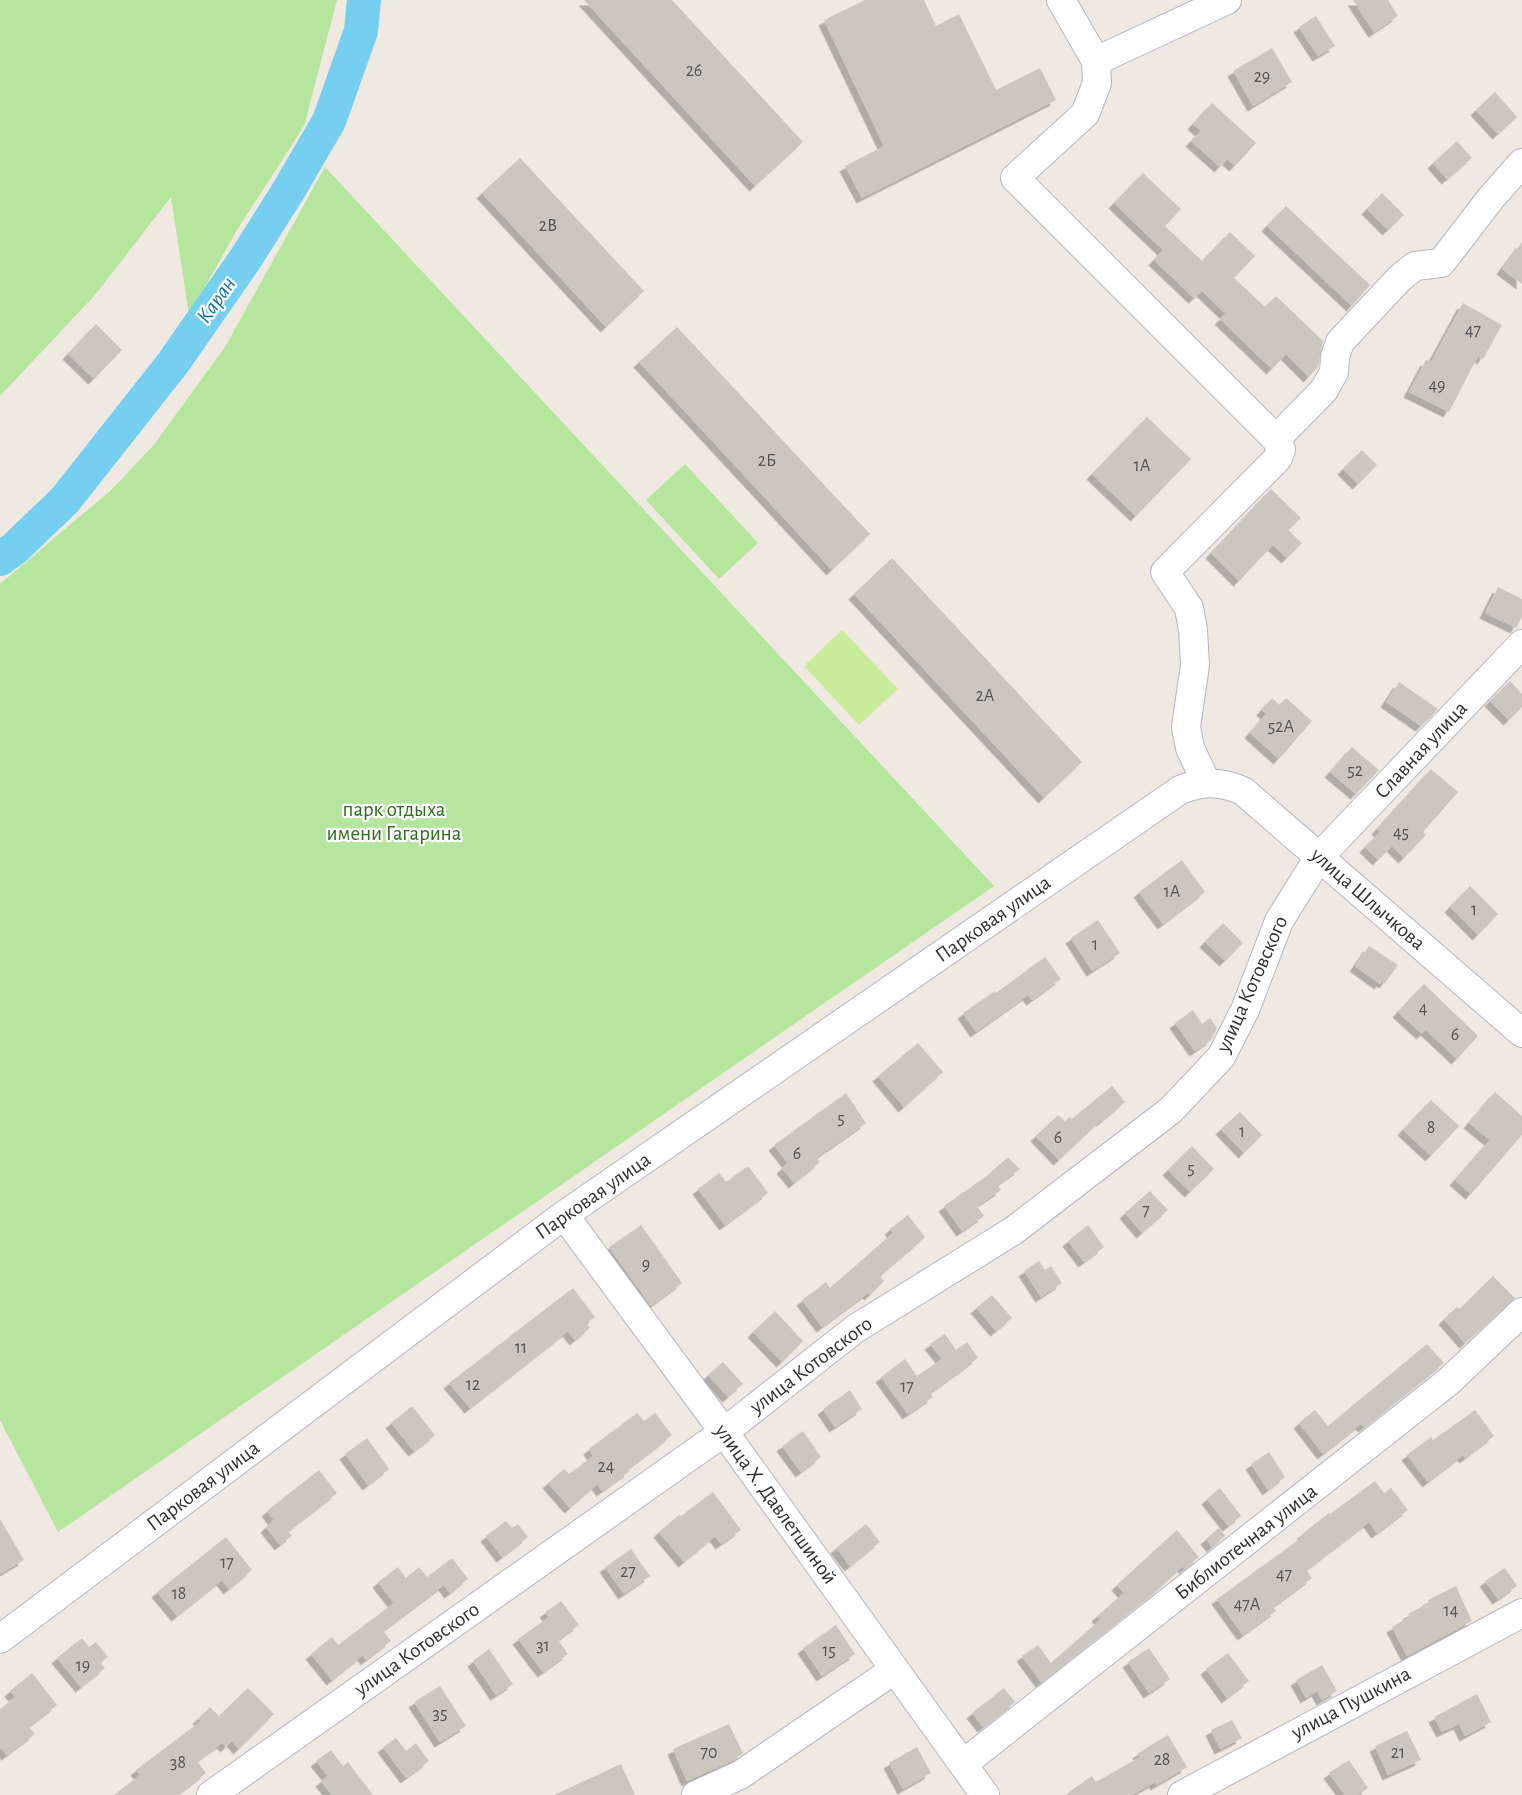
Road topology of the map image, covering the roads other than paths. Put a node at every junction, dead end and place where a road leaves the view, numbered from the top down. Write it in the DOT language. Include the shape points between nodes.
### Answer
graph roads {
  1 [pos="1061,0"];
  2 [pos="1227,0"];
  3 [pos="1096,62"];
  4 [pos="1522,163"];
  5 [pos="1276,439"];
  6 [pos="1522,644"];
  7 [pos="1206,782"];
  8 [pos="1319,857"];
  9 [pos="1522,1033"];
  10 [pos="564,1215"];
  11 [pos="1522,1312"];
  12 [pos="724,1432"];
  13 [pos="1522,1613"];
  14 [pos="0,1639"];
  15 [pos="894,1670"];
  16 [pos="963,1764"];
  17 [pos="211,1795"];
  18 [pos="696,1795"];
  19 [pos="985,1795"];
  20 [pos="1182,1795"];
  1 -- 3 [label="street"];
  2 -- 3 [label="street"];
  3 -- 5 [label="street" via="1097,83 1085,114 1015,178"];
  4 -- 5 [label="street" via="1441,262 1415,266 1340,342 1334,372 1324,390"];
  5 -- 7 [label="street" via="1281,449 1278,458 1165,572 1189,608 1195,664 1186,727 1190,748"];
  6 -- 8 [label="street, Славная улица"];
  7 -- 8 [label="street, улица Шлычкова" via="1243,791"];
  7 -- 10 [label="street, Парковая улица" via="1180,790"];
  8 -- 9 [label="street, улица Шлычкова"];
  8 -- 12 [label="street, улица Котовского" via="1279,921 1245,1010 1221,1057 1171,1110 1014,1231 855,1329"];
  10 -- 12 [label="street, улица Х. Давлетшиной"];
  10 -- 14 [label="street, Парковая улица"];
  11 -- 16 [label="street, Библиотечная улица" via="1448,1382"];
  12 -- 15 [label="street, улица Х. Давлетшиной"];
  12 -- 17 [label="street, улица Котовского"];
  13 -- 20 [label="street, улица Пушкина"];
  15 -- 16 [label="street, улица Х. Давлетшиной"];
  15 -- 18 [label="street" via="740,1775"];
  16 -- 19 [label="street, улица Х. Давлетшиной"];
}
